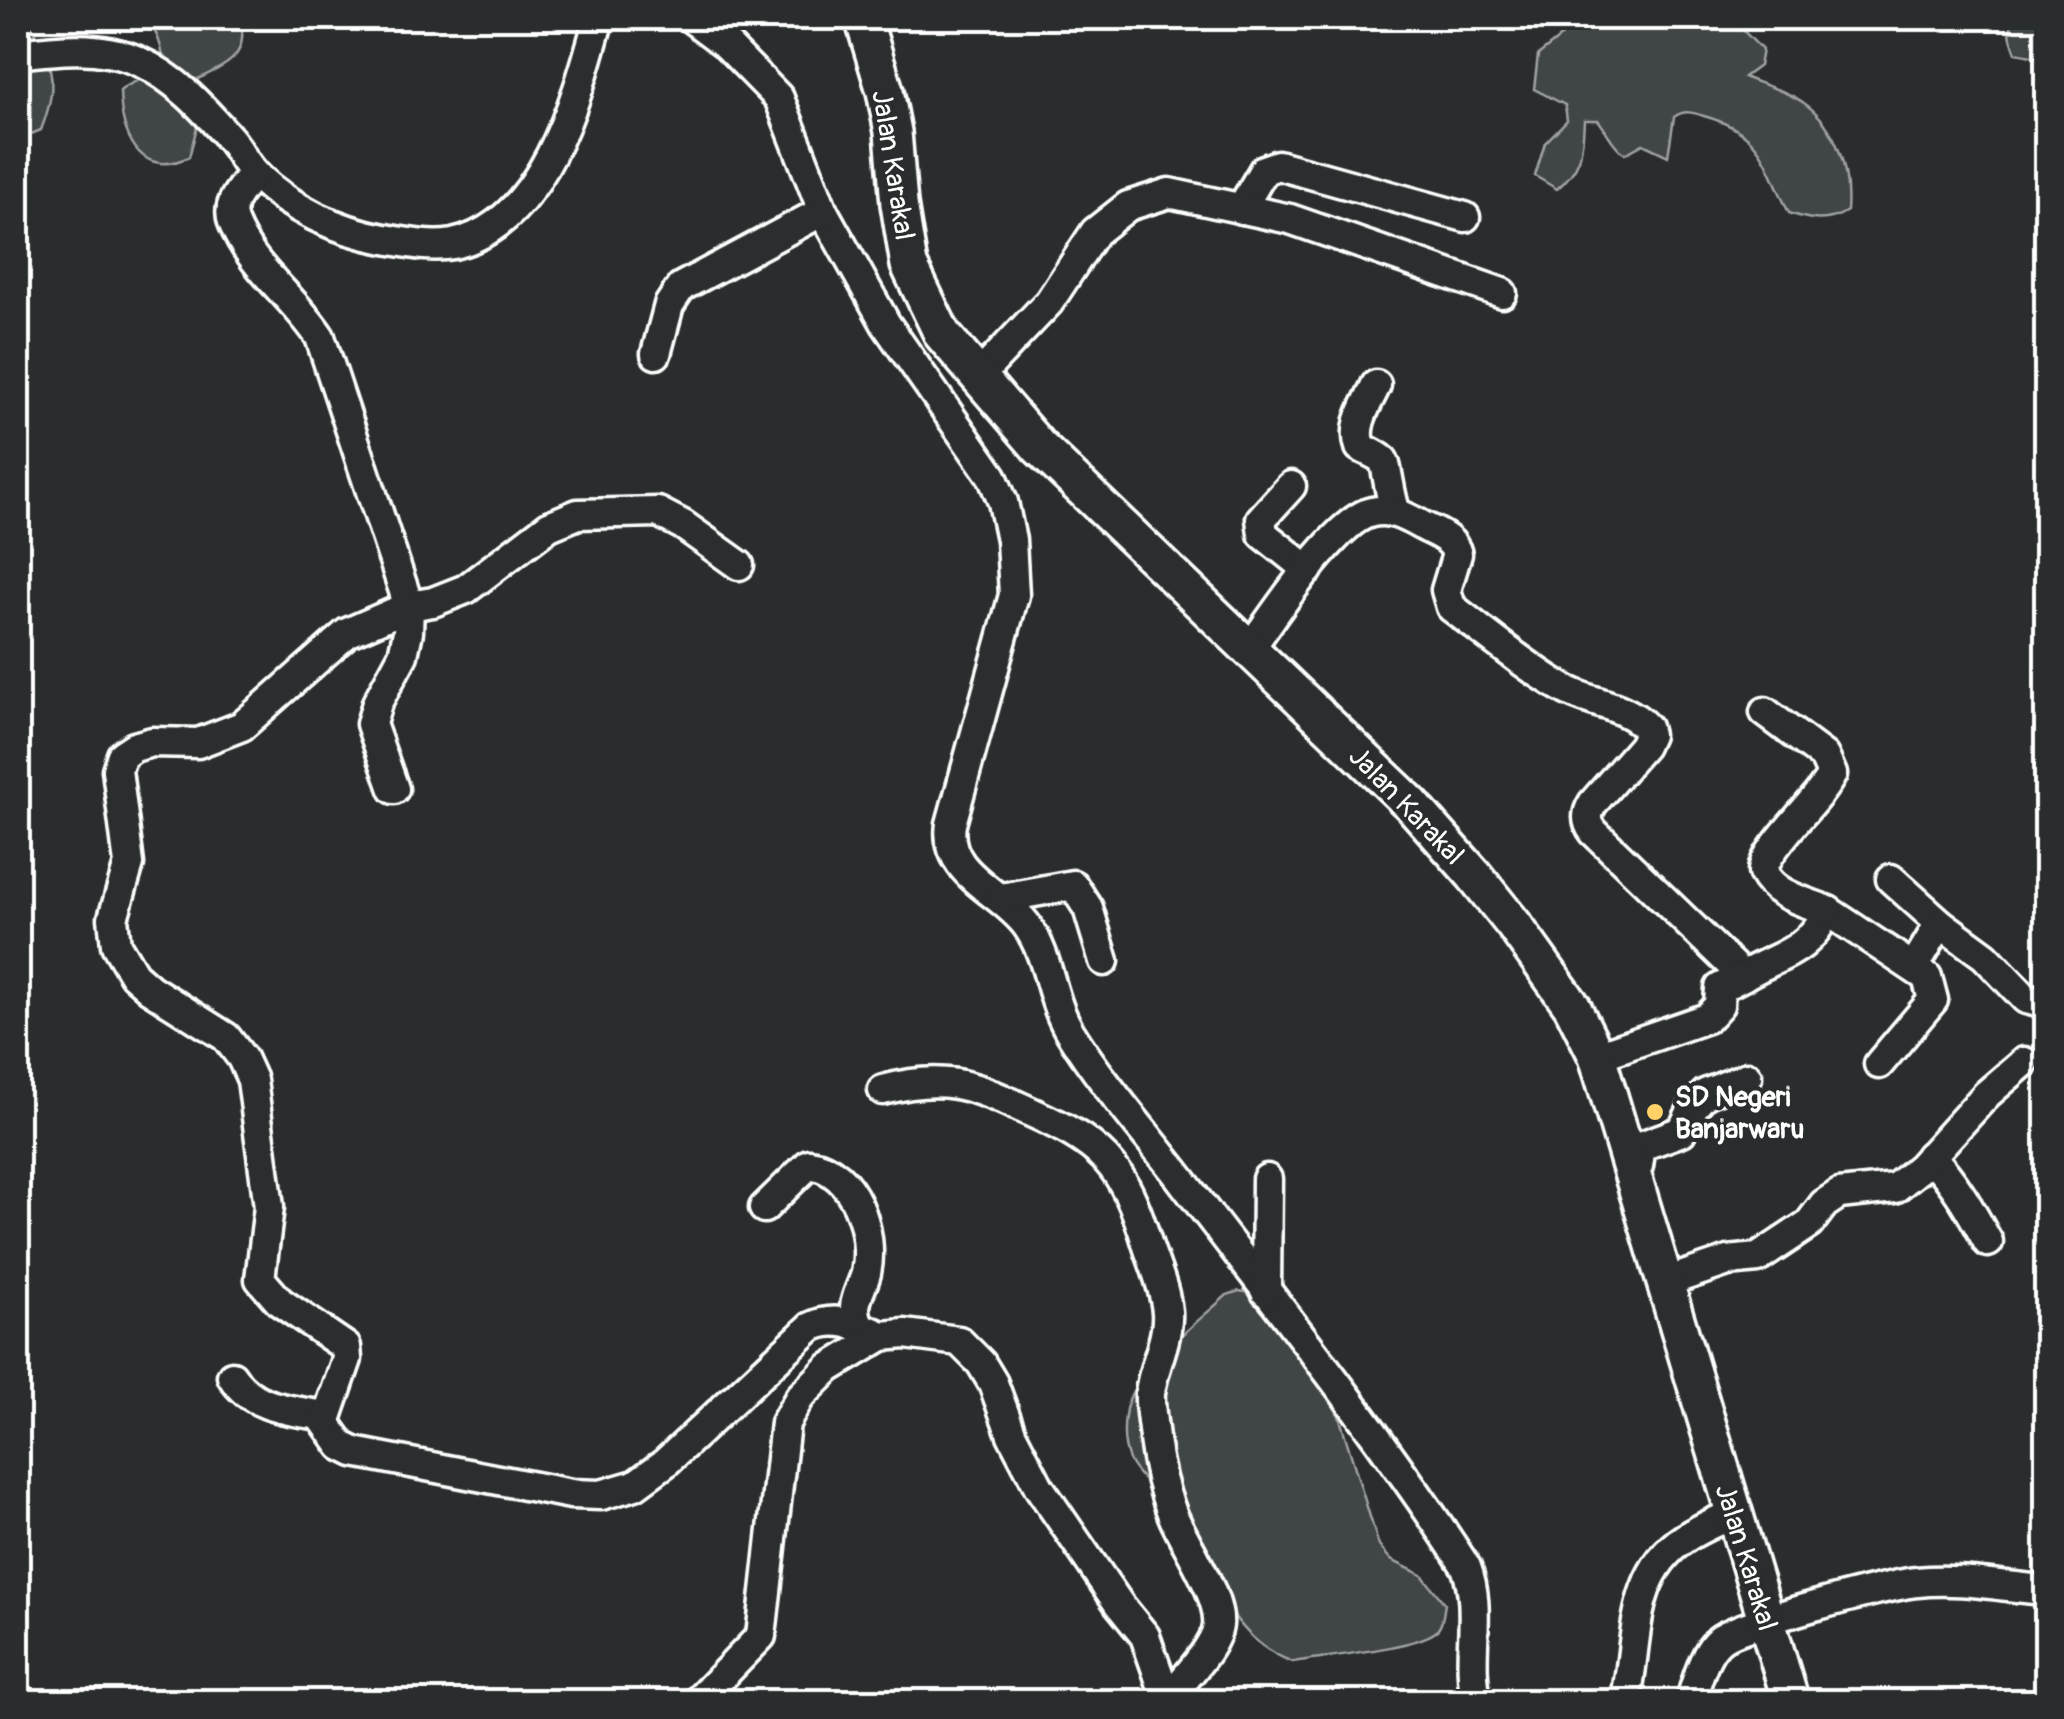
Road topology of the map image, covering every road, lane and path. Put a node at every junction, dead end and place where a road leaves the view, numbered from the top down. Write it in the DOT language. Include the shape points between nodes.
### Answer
graph roads {
  1 [pos="600,18"];
  2 [pos="691,18"];
  3 [pos="863,18"];
  4 [pos="18,54"];
  5 [pos="253,173"];
  6 [pos="1241,209"];
  7 [pos="823,211"];
  8 [pos="1465,217"];
  9 [pos="1502,294"];
  10 [pos="656,354"];
  11 [pos="977,378"];
  12 [pos="1376,385"];
  13 [pos="1291,486"];
  14 [pos="1396,512"];
  15 [pos="739,565"];
  16 [pos="1308,570"];
  17 [pos="409,606"];
  18 [pos="1250,648"];
  19 [pos="1765,712"];
  20 [pos="394,788"];
  21 [pos="1891,879"];
  22 [pos="1001,898"];
  23 [pos="1828,910"];
  24 [pos="1940,922"];
  25 [pos="1104,961"];
  26 [pos="1914,967"];
  27 [pos="1743,976"];
  28 [pos="2046,1004"];
  29 [pos="1597,1056"];
  30 [pos="2024,1062"];
  31 [pos="1878,1064"];
  32 [pos="1747,1076"];
  33 [pos="883,1090"];
  34 [pos="1930,1156"];
  35 [pos="1630,1170"];
  36 [pos="1267,1178"];
  37 [pos="764,1208"];
  38 [pos="1988,1242"];
  39 [pos="1663,1283"];
  40 [pos="1266,1292"];
  41 [pos="871,1331"];
  42 [pos="232,1376"];
  43 [pos="326,1420"];
  44 [pos="1734,1512"];
  45 [pos="2046,1590"];
  46 [pos="1766,1621"];
  47 [pos="1168,1700"];
  48 [pos="698,1702"];
  49 [pos="1477,1702"];
  50 [pos="1625,1702"];
  51 [pos="1690,1702"];
  52 [pos="1791,1702"];
  1 -- 5 [label="street" via="562,135 542,172 512,209 468,240 437,246 349,231 306,212"];
  2 -- 7 [label="street" via="779,98"];
  3 -- 11 [label="main road, Jalan Karakal" via="890,119 909,265 934,322"];
  4 -- 5 [label="street" via="73,48 135,59 184,90"];
  5 -- 17 [label="street" via="232,200 233,222 246,249 320,337"];
  6 -- 8 [label="street" via="1264,170 1278,165"];
  6 -- 9 [label="street" via="1290,219"];
  6 -- 11 [label="street" via="1170,193 1128,206 1089,238 1049,302"];
  7 -- 10 [label="street" via="681,287"];
  7 -- 22 [label="street" via="896,342 964,434 1003,502 1014,595 949,838 958,864"];
  11 -- 18 [label="main road, Jalan Karakal" via="1039,448"];
  12 -- 14 [label="street" via="1356,436 1384,460"];
  13 -- 16 [label="street" via="1260,526"];
  14 -- 16 [label="street" via="1362,515"];
  14 -- 27 [label="street" via="1456,547 1446,590 1451,607 1560,687 1613,706 1646,727 1642,746 1588,811 1590,827"];
  15 -- 17 [label="street" via="658,512 578,514 549,526 466,589"];
  16 -- 18 [label="street"];
  17 -- 20 [label="street" via="402,654 371,724"];
  17 -- 43 [label="street" via="347,633 242,726 198,743 134,746 117,770 129,864 113,918 116,944 150,989 226,1037 252,1080 269,1207 260,1279 280,1302 346,1347"];
  18 -- 29 [label="main road, Jalan Karakal" via="1474,875 1572,1006"];
  19 -- 23 [label="street" via="1824,756 1832,774 1766,857 1763,872 1782,893"];
  21 -- 24 [label="street"];
  22 -- 25 [label="street" via="1073,885 1088,908"];
  22 -- 40 [label="street" via="1037,941 1069,1030"];
  23 -- 26 [label="street"];
  23 -- 27 [label="street" via="1802,946"];
  24 -- 26 [label="street"];
  24 -- 28 [label="street" via="2026,999"];
  26 -- 31 [label="street" via="1931,982 1934,1000"];
  27 -- 29 [label="street" via="1720,988 1719,1005 1707,1018"];
  29 -- 35 [label="main road, Jalan Karakal"];
  30 -- 34 [label="street"];
  32 -- 35 [label="street" via="1705,1094 1682,1131 1641,1146 1638,1166"];
  33 -- 47 [label="street" via="935,1080 988,1092 1076,1132 1115,1167 1135,1202 1168,1315 1150,1394 1155,1443 1171,1511 1218,1625"];
  34 -- 38 [label="street"];
  34 -- 39 [label="street" via="1890,1190 1830,1198 1809,1224 1758,1258"];
  35 -- 39 [label="main road, Jalan Karakal"];
  36 -- 40 [label="street"];
  37 -- 41 [label="street" via="809,1164 845,1182 868,1250 855,1317"];
  39 -- 44 [label="main road, Jalan Karakal"];
  40 -- 49 [label="street" via="1466,1567 1475,1593 1471,1660"];
  41 -- 43 [label="street" via="824,1320 811,1327 665,1464 635,1485 602,1495 354,1452 342,1446"];
  41 -- 47 [label="street" via="958,1341 981,1363 1039,1487 1145,1636"];
  41 -- 48 [label="street" via="800,1397 784,1423 761,1636"];
  42 -- 43 [label="street" via="263,1402"];
  44 -- 46 [label="main road, Jalan Karakal"];
  44 -- 50 [label="street" via="1687,1536 1642,1590"];
  45 -- 46 [label="street" via="1917,1582"];
  46 -- 51 [label="street" via="1718,1640"];
  46 -- 52 [label="main road, Jalan Karakal"];
}
